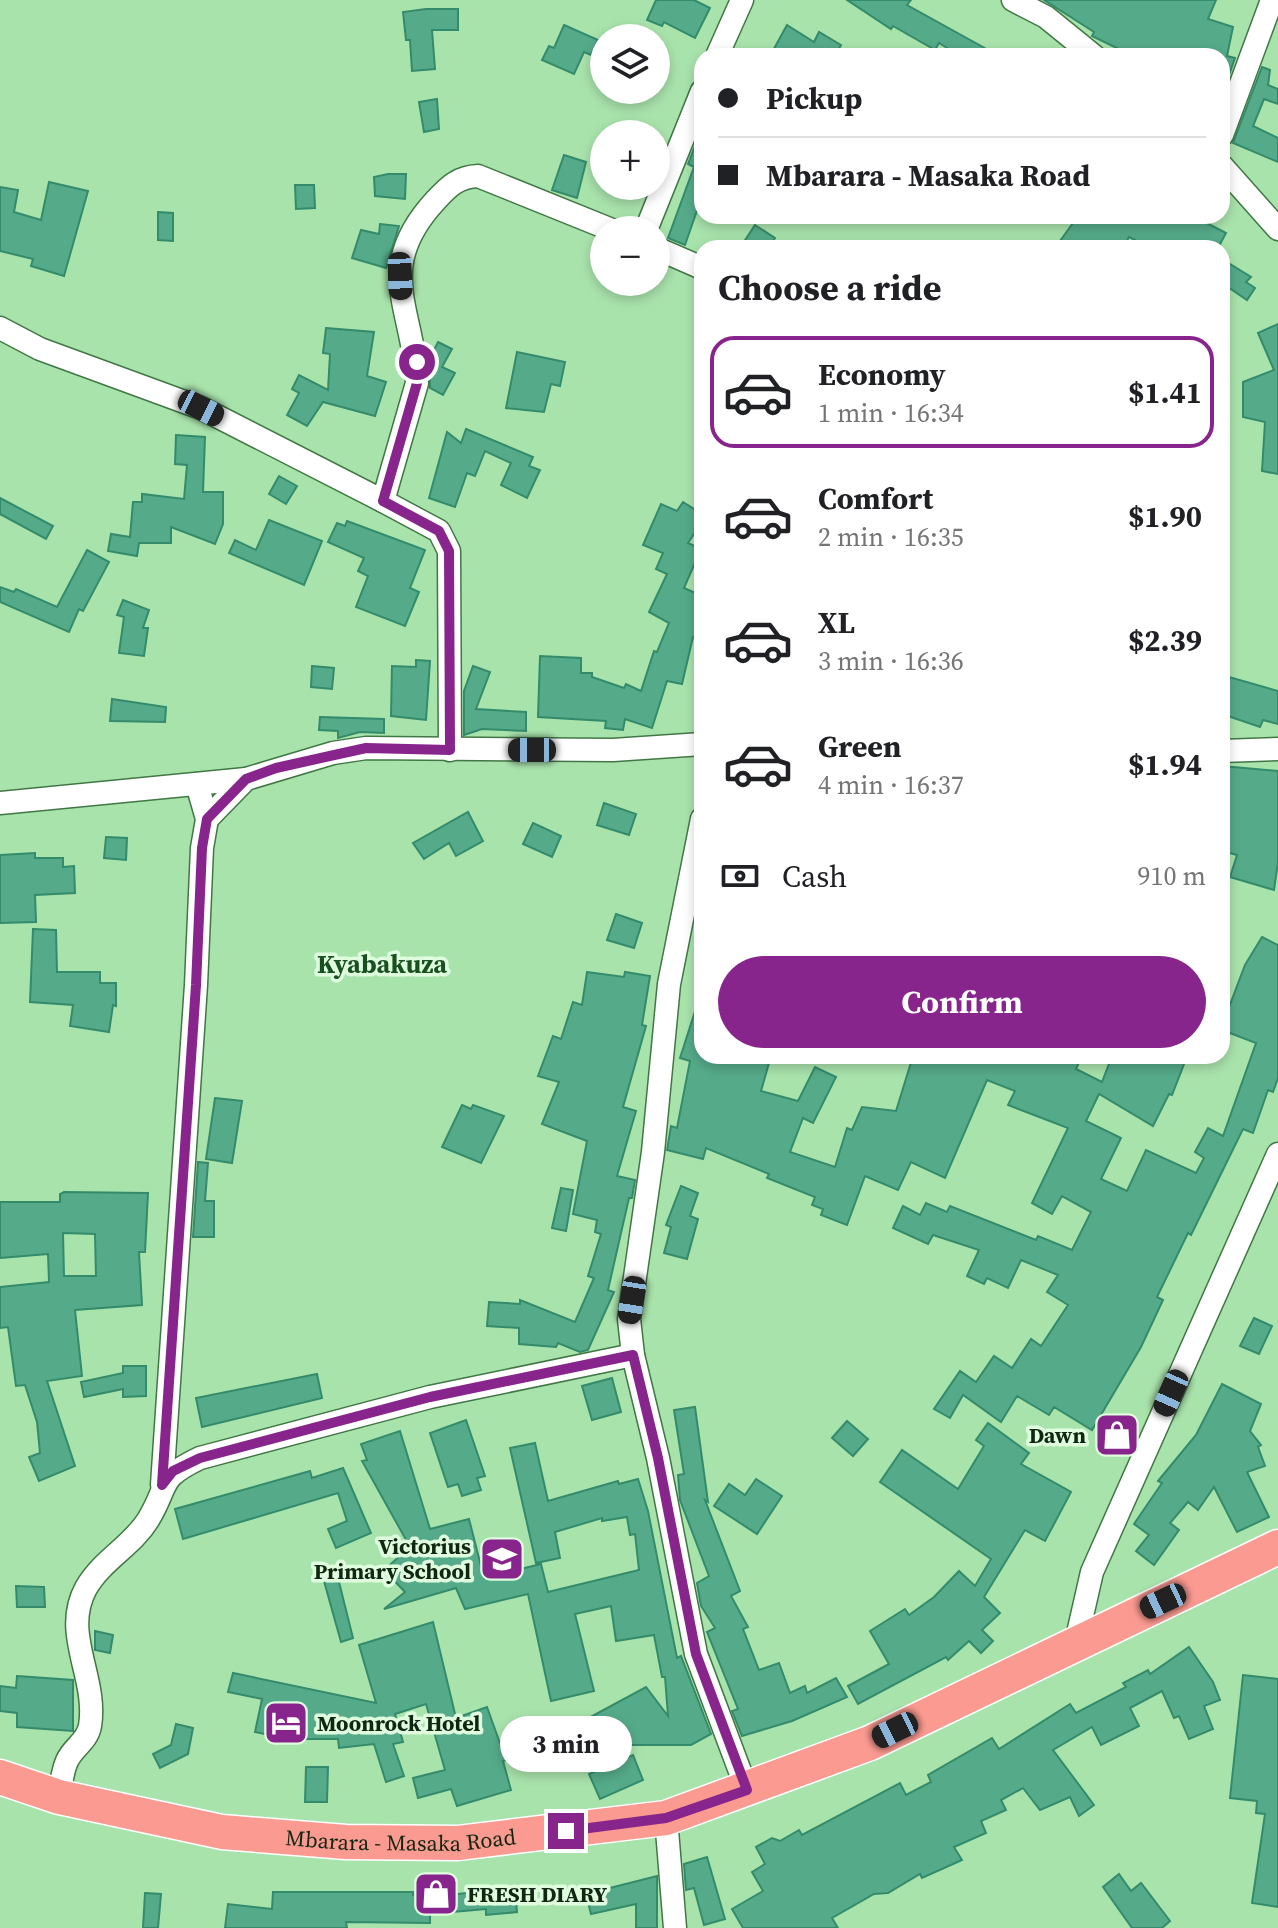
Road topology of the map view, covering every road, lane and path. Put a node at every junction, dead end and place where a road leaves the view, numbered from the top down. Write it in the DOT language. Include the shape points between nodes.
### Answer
graph roads {
  1 [pos="742,0"];
  2 [pos="1013,0"];
  3 [pos="1272,0"];
  4 [pos="721,48"];
  5 [pos="1084,48"];
  6 [pos="694,111"];
  7 [pos="1230,113"];
  8 [pos="1230,175"];
  9 [pos="652,216"];
  10 [pos="590,221"];
  11 [pos="1278,229"];
  12 [pos="670,254"];
  13 [pos="694,265"];
  14 [pos="0,328"];
  15 [pos="383,501"];
  16 [pos="694,745"];
  17 [pos="1278,749"];
  18 [pos="450,750"];
  19 [pos="1230,751"];
  20 [pos="246,779"];
  21 [pos="197,784"];
  22 [pos="0,803"];
  23 [pos="207,819"];
  24 [pos="694,859"];
  25 [pos="1278,1154"];
  26 [pos="633,1355"];
  27 [pos="162,1485"];
  28 [pos="1278,1547"];
  29 [pos="1076,1642"];
  30 [pos="0,1777"];
  31 [pos="747,1790"];
  32 [pos="59,1797"];
  33 [pos="666,1818"];
  34 [pos="675,1928"];
  1 -- 4 [label="street"];
  2 -- 5 [label="street" via="1046,17"];
  3 -- 7 [label="street"];
  6 -- 9 [label="street"];
  8 -- 11 [label="street"];
  10 -- 15 [label="street" via="478,176 457,180 422,215 410,236 400,276 417,383"];
  12 -- 13 [label="street"];
  14 -- 15 [label="street" via="40,349 201,408"];
  15 -- 18 [label="street" via="439,531 449,551"];
  16 -- 18 [label="street"];
  17 -- 19 [label="street"];
  18 -- 20 [label="street" via="355,750"];
  20 -- 21 [label="street"];
  20 -- 23 [label="street"];
  21 -- 22 [label="street"];
  21 -- 23 [label="street"];
  23 -- 27 [label="street"];
  24 -- 26 [label="street" via="669,984 653,1152 629,1319"];
  25 -- 29 [label="street" via="1092,1572"];
  26 -- 27 [label="street" via="430,1397 200,1458 173,1471"];
  26 -- 31 [label="street" via="696,1654"];
  27 -- 32 [label="street" via="147,1522 105,1562 79,1607 77,1635 90,1682 90,1724 66,1763"];
  28 -- 29 [label="highway, Mbarara - Masaka Road"];
  29 -- 31 [label="highway, Mbarara - Masaka Road" via="870,1743"];
  30 -- 32 [label="highway, Mbarara - Masaka Road"];
  31 -- 33 [label="highway, Mbarara - Masaka Road"];
  32 -- 33 [label="highway, Mbarara - Masaka Road" via="222,1832 346,1842 458,1843"];
  33 -- 34 [label="street"];
}
